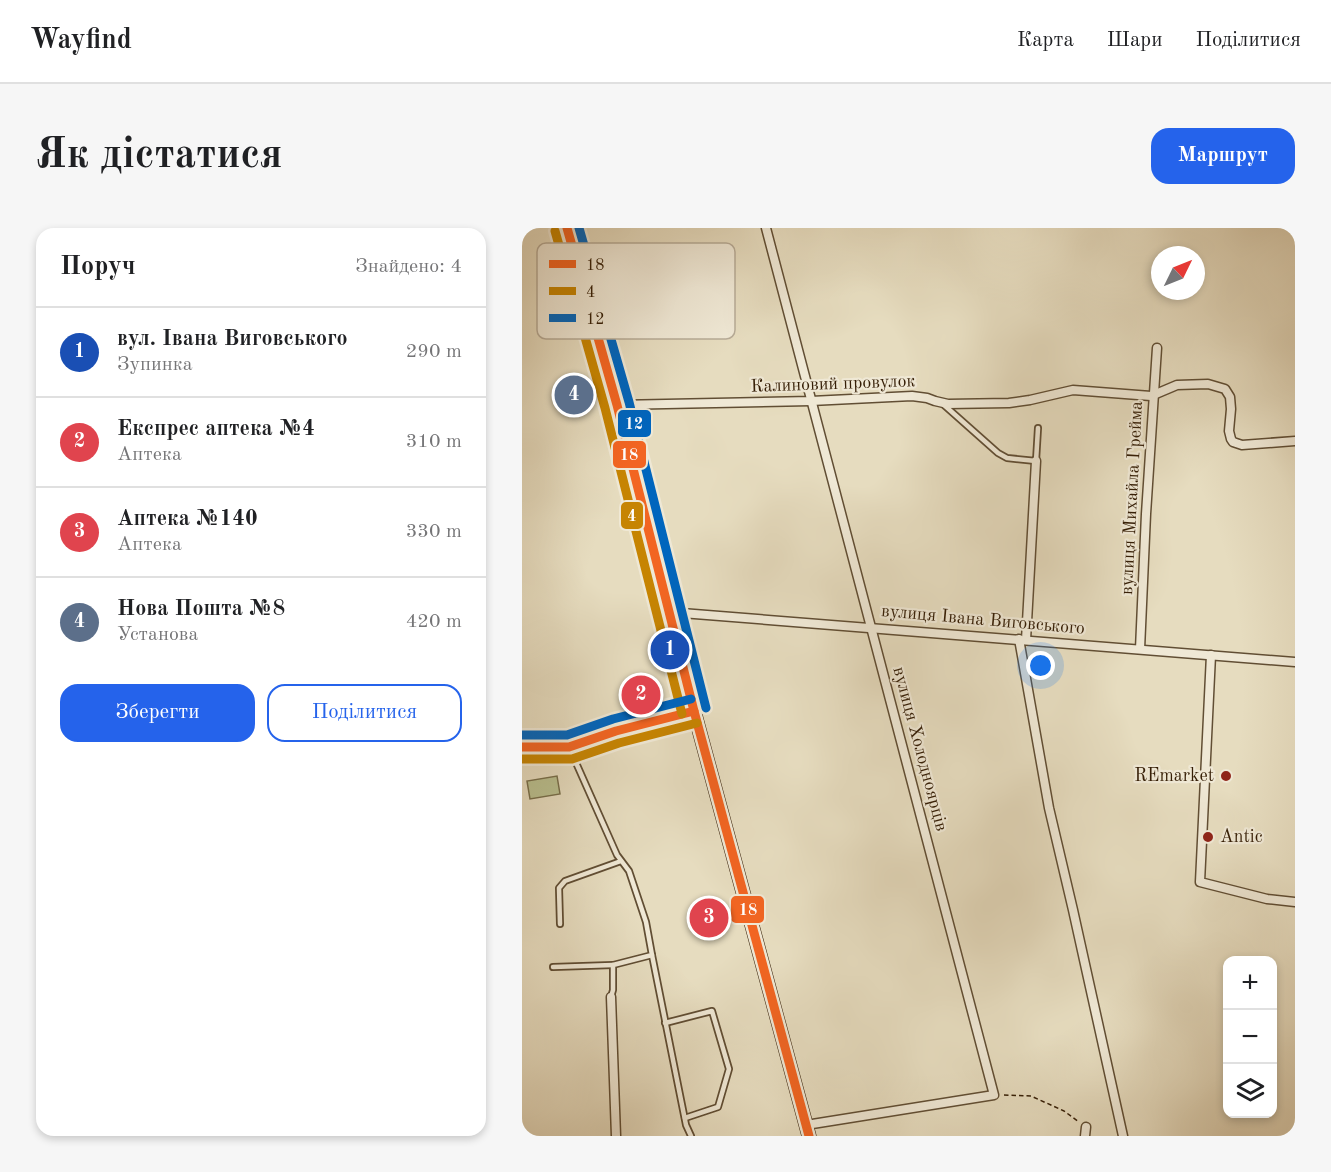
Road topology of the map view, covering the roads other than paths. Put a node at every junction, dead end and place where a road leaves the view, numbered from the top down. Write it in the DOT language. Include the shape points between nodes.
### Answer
graph roads {
  1 [pos="567,228"];
  2 [pos="766,228"];
  3 [pos="571,243"];
  4 [pos="598,339"];
  5 [pos="1157,348"];
  6 [pos="1154,395"];
  7 [pos="811,401"];
  8 [pos="941,402"];
  9 [pos="617,405"];
  10 [pos="1038,428"];
  11 [pos="1295,441"];
  12 [pos="1036,461"];
  13 [pos="669,612"];
  14 [pos="870,628"];
  15 [pos="1022,640"];
  16 [pos="1140,649"];
  17 [pos="1211,655"];
  18 [pos="1295,662"];
  19 [pos="694,711"];
  20 [pos="522,747"];
  21 [pos="569,747"];
  22 [pos="621,861"];
  23 [pos="1295,902"];
  24 [pos="560,924"];
  25 [pos="652,955"];
  26 [pos="613,965"];
  27 [pos="553,967"];
  28 [pos="611,997"];
  29 [pos="665,1023"];
  30 [pos="685,1118"];
  31 [pos="807,1130"];
  32 [pos="616,1136"];
  33 [pos="691,1136"];
  34 [pos="1123,1136"];
  1 -- 3 [label="main road"];
  2 -- 7 [label="street, вулиця Холодноярців"];
  4 -- 9 [label="main road"];
  5 -- 6 [label="street, вулиця Михайла Грейма"];
  6 -- 8 [label="street, Калиновий провулок" via="1073,390 1009,403"];
  6 -- 11 [label="street" via="1181,385 1220,386 1230,397 1229,436 1233,442 1242,445"];
  6 -- 16 [label="street, вулиця Михайла Грейма"];
  7 -- 8 [label="street, Калиновий провулок" via="912,396"];
  7 -- 9 [label="street, Калиновий провулок"];
  7 -- 14 [label="street, вулиця Холодноярців"];
  8 -- 12 [label="lane" via="1006,458"];
  9 -- 13 [label="main road"];
  10 -- 12 [label="lane"];
  12 -- 15 [label="street"];
  13 -- 14 [label="street, вулиця Івана Виговського"];
  13 -- 19 [label="main road"];
  14 -- 15 [label="street, вулиця Івана Виговського"];
  14 -- 31 [label="street, вулиця Холодноярців" via="994,1095"];
  15 -- 16 [label="street, вулиця Івана Виговського"];
  15 -- 34 [label="street" via="1049,808"];
  16 -- 17 [label="street, вулиця Івана Виговського"];
  17 -- 18 [label="street, вулиця Івана Виговського"];
  17 -- 23 [label="street" via="1200,882"];
  19 -- 21 [label="street"];
  19 -- 31 [label="main road"];
  20 -- 21 [label="street"];
  21 -- 22 [label="lane"];
  22 -- 24 [label="lane" via="565,881 560,888"];
  22 -- 25 [label="lane" via="635,888"];
  25 -- 26 [label="lane"];
  25 -- 29 [label="lane"];
  26 -- 27 [label="lane"];
  26 -- 28 [label="lane"];
  28 -- 32 [label="street"];
  29 -- 30 [label="lane"];
  29 -- 30 [label="lane" via="712,1011 729,1069 718,1107"];
  30 -- 33 [label="lane"];
}
